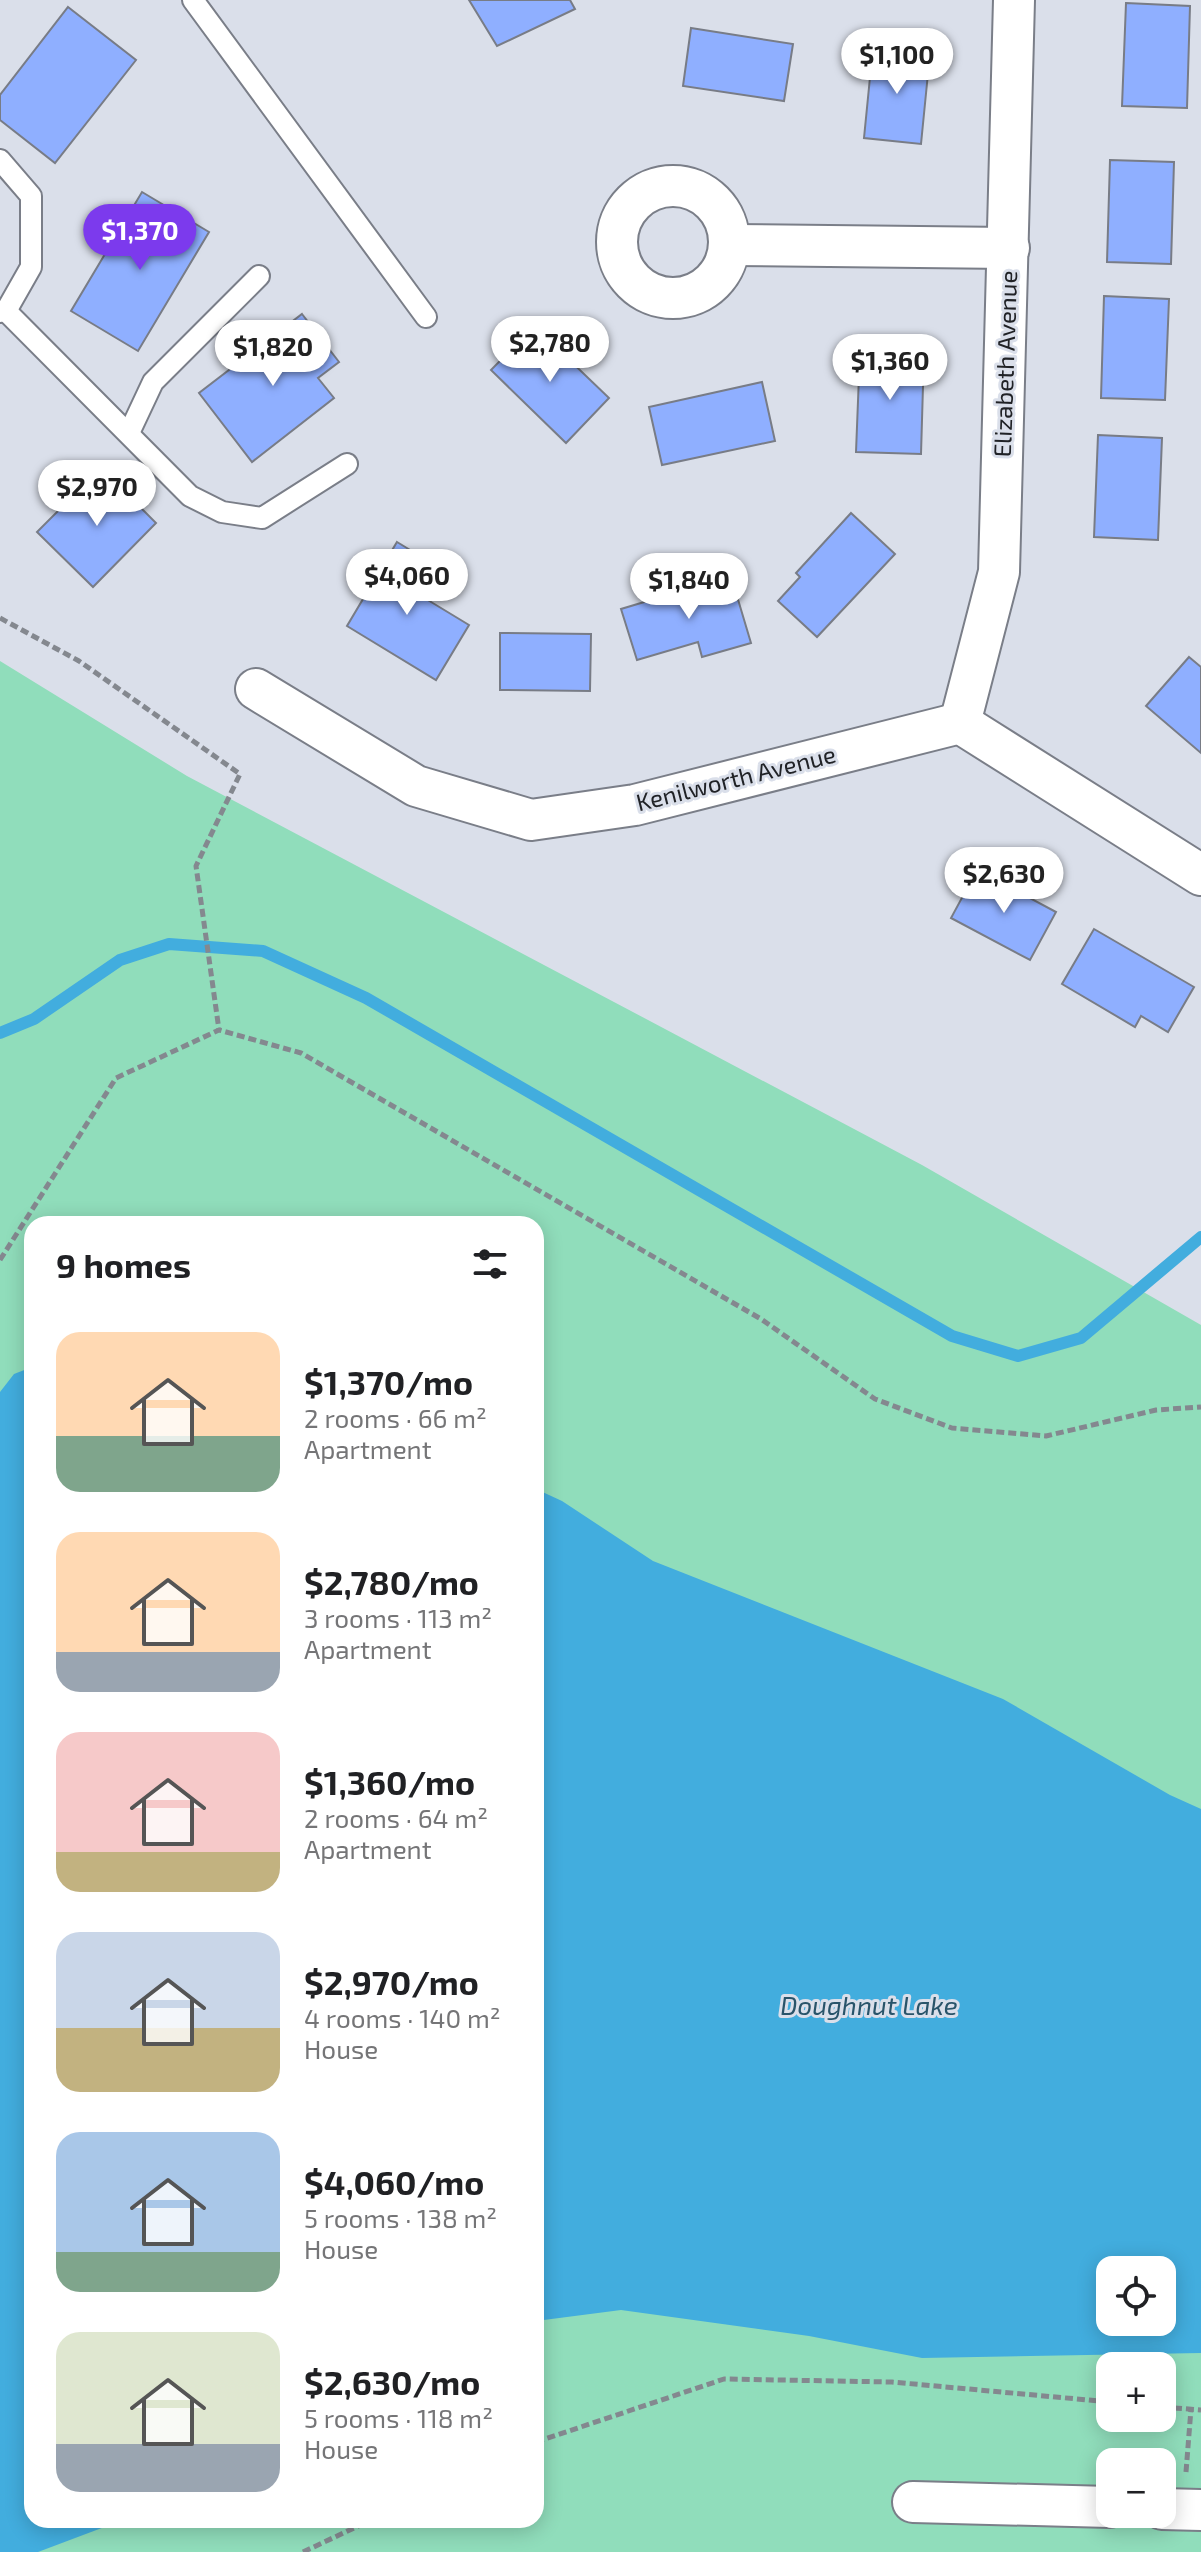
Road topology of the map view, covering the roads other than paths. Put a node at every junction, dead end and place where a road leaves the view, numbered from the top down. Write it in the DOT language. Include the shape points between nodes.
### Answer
graph roads {
  1 [pos="193,0"];
  2 [pos="1014,0"];
  3 [pos="0,160"];
  4 [pos="730,245"];
  5 [pos="1009,248"];
  6 [pos="259,276"];
  7 [pos="3,311"];
  8 [pos="426,317"];
  9 [pos="129,433"];
  10 [pos="347,464"];
  11 [pos="256,689"];
  12 [pos="960,723"];
  13 [pos="1201,875"];
  14 [pos="913,2502"];
  15 [pos="1096,2507"];
  1 -- 8 [label="lane"];
  2 -- 5 [label="street, Elizabeth Avenue"];
  3 -- 7 [label="lane" via="31,196 31,267"];
  4 -- 5 [label="street"];
  5 -- 12 [label="street, Elizabeth Avenue" via="999,572"];
  6 -- 9 [label="lane" via="153,382"];
  7 -- 9 [label="lane"];
  9 -- 10 [label="lane" via="190,496 222,512 262,518"];
  11 -- 12 [label="street, Kenilworth Avenue" via="416,786 531,820 635,805"];
  12 -- 13 [label="street"];
  14 -- 15 [label="street"];
}
